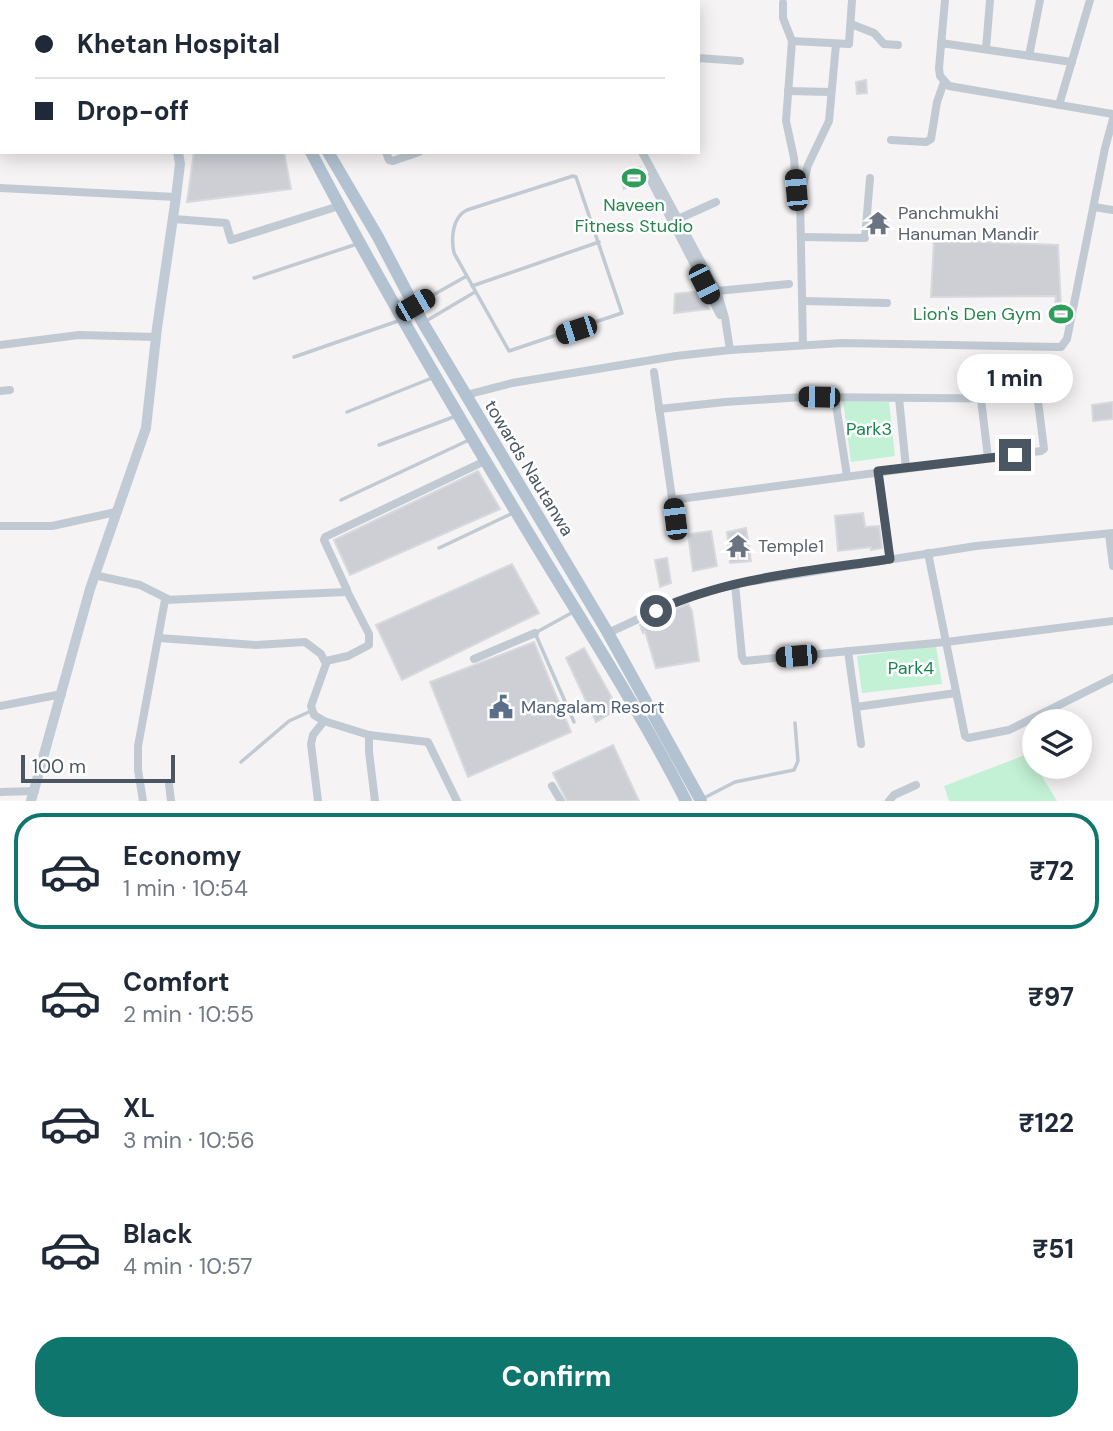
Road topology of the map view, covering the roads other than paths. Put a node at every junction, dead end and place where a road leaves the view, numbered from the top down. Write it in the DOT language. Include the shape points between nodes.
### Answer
graph roads {
  1 [pos="852,0"];
  2 [pos="945,0"];
  3 [pos="990,0"];
  4 [pos="1040,0"];
  5 [pos="1090,0"];
  6 [pos="783,3"];
  7 [pos="851,24"];
  8 [pos="792,41"];
  9 [pos="941,43"];
  10 [pos="836,44"];
  11 [pos="898,45"];
  12 [pos="986,49"];
  13 [pos="1029,56"];
  14 [pos="700,58"];
  15 [pos="740,61"];
  16 [pos="1072,62"];
  17 [pos="944,82"];
  18 [pos="788,91"];
  19 [pos="831,92"];
  20 [pos="1059,105"];
  21 [pos="1113,116"];
  22 [pos="891,140"];
  23 [pos="178,154"];
  24 [pos="312,154"];
  25 [pos="329,154"];
  26 [pos="387,154"];
  27 [pos="413,154"];
  28 [pos="640,154"];
  29 [pos="640,154"];
  30 [pos="870,178"];
  31 [pos="0,188"];
  32 [pos="177,197"];
  33 [pos="800,197"];
  34 [pos="716,201"];
  35 [pos="339,206"];
  36 [pos="1094,207"];
  37 [pos="1113,210"];
  38 [pos="174,219"];
  39 [pos="678,219"];
  40 [pos="801,237"];
  41 [pos="598,242"];
  42 [pos="359,243"];
  43 [pos="466,276"];
  44 [pos="254,278"];
  45 [pos="789,284"];
  46 [pos="472,286"];
  47 [pos="717,291"];
  48 [pos="475,292"];
  49 [pos="803,301"];
  50 [pos="887,303"];
  51 [pos="415,305"];
  52 [pos="403,320"];
  53 [pos="423,323"];
  54 [pos="726,327"];
  55 [pos="156,337"];
  56 [pos="0,345"];
  57 [pos="803,345"];
  58 [pos="730,350"];
  59 [pos="295,357"];
  60 [pos="654,372"];
  61 [pos="435,376"];
  62 [pos="10,390"];
  63 [pos="0,391"];
  64 [pos="466,395"];
  65 [pos="835,398"];
  66 [pos="899,398"];
  67 [pos="981,399"];
  68 [pos="659,409"];
  69 [pos="347,412"];
  70 [pos="458,415"];
  71 [pos="473,438"];
  72 [pos="379,445"];
  73 [pos="988,458"];
  74 [pos="487,460"];
  75 [pos="906,468"];
  76 [pos="878,471"];
  77 [pos="847,476"];
  78 [pos="341,500"];
  79 [pos="673,500"];
  80 [pos="515,512"];
  81 [pos="116,513"];
  82 [pos="675,519"];
  83 [pos="0,526"];
  84 [pos="1111,534"];
  85 [pos="439,548"];
  86 [pos="928,553"];
  87 [pos="890,559"];
  88 [pos="1113,566"];
  89 [pos="94,575"];
  90 [pos="735,584"];
  91 [pos="347,591"];
  92 [pos="168,599"];
  93 [pos="577,610"];
  94 [pos="1113,621"];
  95 [pos="535,633"];
  96 [pos="608,633"];
  97 [pos="159,638"];
  98 [pos="946,642"];
  99 [pos="848,652"];
  100 [pos="474,659"];
  101 [pos="326,661"];
  102 [pos="1113,678"];
  103 [pos="956,693"];
  104 [pos="62,694"];
  105 [pos="0,706"];
  106 [pos="856,707"];
  107 [pos="311,711"];
  108 [pos="324,721"];
  109 [pos="574,722"];
  110 [pos="795,723"];
  111 [pos="369,735"];
  112 [pos="861,744"];
  113 [pos="241,762"];
  114 [pos="169,784"];
  115 [pos="916,785"];
  116 [pos="552,786"];
  117 [pos="0,792"];
  118 [pos="33,796"];
  119 [pos="701,800"];
  120 [pos="143,801"];
  121 [pos="172,801"];
  122 [pos="318,801"];
  123 [pos="375,801"];
  124 [pos="457,801"];
  125 [pos="561,801"];
  126 [pos="685,801"];
  127 [pos="889,801"];
  1 -- 7 [label="street"];
  2 -- 9 [label="street"];
  3 -- 12 [label="street"];
  4 -- 13 [label="street"];
  5 -- 16 [label="street"];
  6 -- 8 [label="street"];
  7 -- 10 [label="street" via="850,42"];
  7 -- 11 [label="street" via="874,33 884,44"];
  8 -- 10 [label="street"];
  8 -- 18 [label="street"];
  9 -- 12 [label="street"];
  9 -- 17 [label="street" via="939,68"];
  10 -- 19 [label="street"];
  12 -- 13 [label="street"];
  13 -- 16 [label="street"];
  14 -- 15 [label="street"];
  16 -- 20 [label="street"];
  17 -- 20 [label="street"];
  17 -- 22 [label="street" via="931,139"];
  18 -- 19 [label="street"];
  18 -- 33 [label="street" via="786,121"];
  19 -- 33 [label="street" via="829,121 808,165"];
  20 -- 21 [label="street"];
  21 -- 36 [label="street"];
  23 -- 32 [label="street"];
  24 -- 35 [label="main road"];
  25 -- 51 [label="main road, towards Nautanwa"];
  26 -- 27 [label="street" via="393,161"];
  28 -- 39 [label="street"];
  29 -- 54 [label="street"];
  30 -- 40 [label="street" via="865,238"];
  31 -- 32 [label="street"];
  32 -- 38 [label="street"];
  33 -- 40 [label="street"];
  34 -- 39 [label="street"];
  35 -- 38 [label="street" via="231,240 226,223"];
  35 -- 42 [label="main road"];
  36 -- 37 [label="street"];
  36 -- 57 [label="street" via="1067,339 1061,347"];
  38 -- 55 [label="street"];
  39 -- 47 [label="street"];
  40 -- 49 [label="street"];
  41 -- 43 [label="lane" via="573,176 459,215 452,246"];
  41 -- 46 [label="lane"];
  41 -- 48 [label="lane" via="620,315 509,351"];
  42 -- 44 [label="lane"];
  42 -- 52 [label="main road"];
  43 -- 46 [label="lane"];
  43 -- 51 [label="lane"];
  45 -- 47 [label="street"];
  46 -- 48 [label="lane"];
  47 -- 54 [label="street"];
  48 -- 53 [label="lane"];
  49 -- 50 [label="street"];
  49 -- 57 [label="street"];
  51 -- 53 [label="main road, towards Nautanwa"];
  52 -- 59 [label="lane"];
  52 -- 61 [label="main road"];
  53 -- 64 [label="main road, towards Nautanwa"];
  54 -- 58 [label="street"];
  55 -- 56 [label="street" via="79,335"];
  55 -- 81 [label="street" via="146,428"];
  57 -- 58 [label="street"];
  58 -- 64 [label="street" via="512,383"];
  60 -- 68 [label="street"];
  61 -- 69 [label="lane"];
  61 -- 70 [label="main road"];
  62 -- 63 [label="street"];
  64 -- 96 [label="main road, towards Nautanwa"];
  65 -- 66 [label="street"];
  65 -- 68 [label="street" via="761,399"];
  65 -- 77 [label="street"];
  66 -- 67 [label="street"];
  66 -- 75 [label="street"];
  67 -- 73 [label="street"];
  67 -- 73 [label="street" via="1038,401 1043,451"];
  68 -- 79 [label="street"];
  70 -- 71 [label="main road"];
  70 -- 72 [label="lane"];
  71 -- 74 [label="main road"];
  71 -- 78 [label="lane"];
  73 -- 75 [label="street"];
  74 -- 80 [label="main road"];
  74 -- 91 [label="street" via="325,537"];
  75 -- 76 [label="street"];
  76 -- 77 [label="street"];
  76 -- 87 [label="street"];
  77 -- 79 [label="street"];
  79 -- 82 [label="street"];
  80 -- 85 [label="lane"];
  80 -- 93 [label="main road"];
  81 -- 83 [label="street" via="52,526"];
  81 -- 89 [label="street"];
  84 -- 86 [label="street"];
  84 -- 88 [label="street"];
  86 -- 87 [label="street"];
  86 -- 98 [label="street"];
  87 -- 90 [label="street"];
  89 -- 92 [label="street" via="140,585"];
  89 -- 104 [label="street"];
  90 -- 96 [label="street" via="679,600"];
  90 -- 99 [label="street" via="744,661"];
  91 -- 92 [label="street"];
  91 -- 101 [label="street" via="369,634 369,645"];
  92 -- 97 [label="street" via="163,603"];
  93 -- 95 [label="lane"];
  93 -- 126 [label="main road"];
  94 -- 98 [label="street"];
  95 -- 100 [label="street"];
  95 -- 109 [label="lane"];
  96 -- 119 [label="main road, towards Nautanwa"];
  97 -- 101 [label="street" via="256,645 305,642"];
  97 -- 120 [label="street" via="138,746"];
  98 -- 99 [label="street"];
  98 -- 103 [label="street"];
  99 -- 106 [label="street"];
  101 -- 107 [label="street"];
  102 -- 103 [label="street" via="1009,730 971,739 965,736"];
  103 -- 106 [label="street"];
  104 -- 105 [label="street"];
  104 -- 118 [label="street"];
  106 -- 112 [label="street"];
  107 -- 108 [label="street"];
  107 -- 113 [label="lane" via="289,721"];
  108 -- 111 [label="street"];
  108 -- 122 [label="street" via="311,744"];
  110 -- 119 [label="lane" via="799,761 794,770 735,782"];
  111 -- 123 [label="street"];
  111 -- 124 [label="street" via="428,742"];
  114 -- 121 [label="street"];
  115 -- 127 [label="street"];
  116 -- 125 [label="street"];
  117 -- 118 [label="street"];
}
